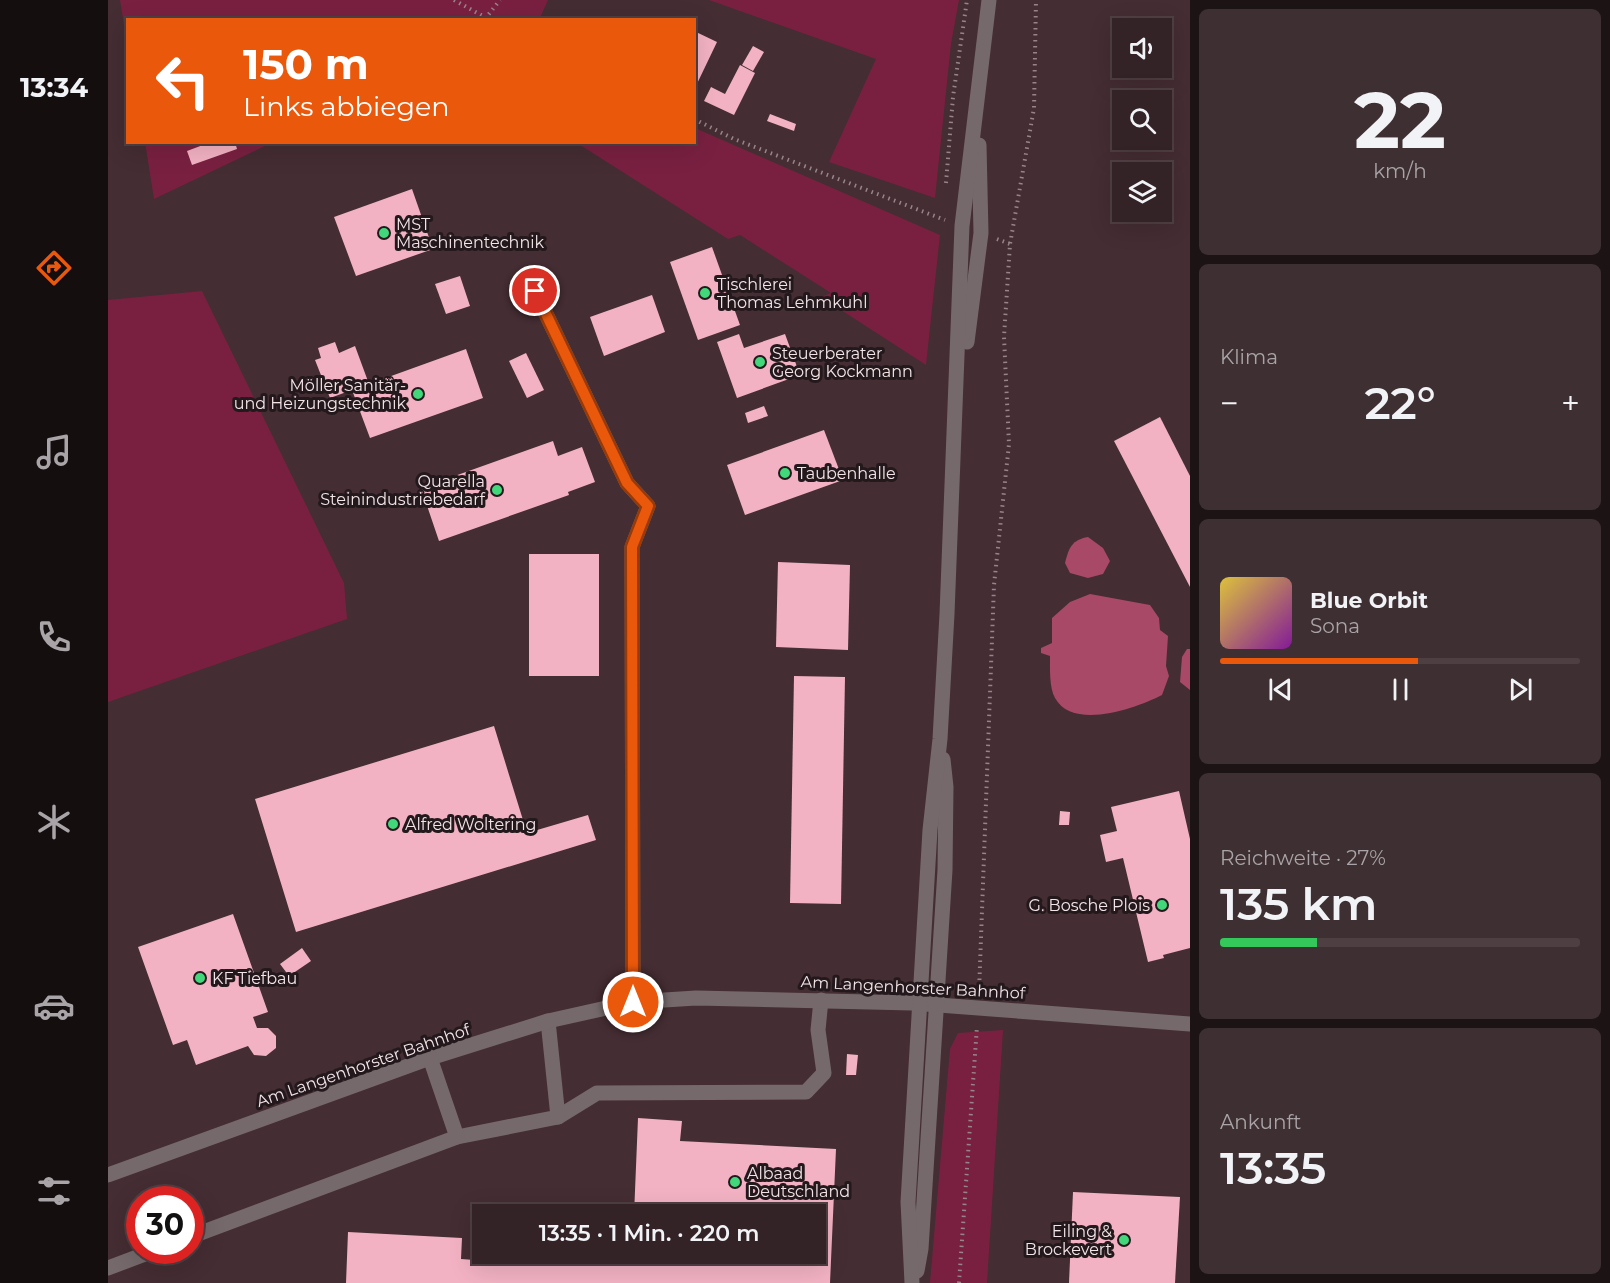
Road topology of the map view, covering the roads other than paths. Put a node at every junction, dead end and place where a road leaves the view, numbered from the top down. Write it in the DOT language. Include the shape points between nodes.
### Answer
graph roads {
  1 [pos="989,0"];
  2 [pos="977,85"];
  3 [pos="535,291"];
  4 [pos="955,434"];
  5 [pos="940,739"];
  6 [pos="820,1000"];
  7 [pos="633,1002"];
  8 [pos="920,1003"];
  9 [pos="938,1004"];
  10 [pos="548,1021"];
  11 [pos="1190,1024"];
  12 [pos="430,1058"];
  13 [pos="558,1117"];
  14 [pos="457,1137"];
  15 [pos="108,1175"];
  16 [pos="204,1232"];
  17 [pos="126,1261"];
  18 [pos="108,1268"];
  19 [pos="914,1283"];
  1 -- 2 [label="street"];
  2 -- 4 [label="street" via="962,226"];
  2 -- 4 [label="street" via="981,233"];
  3 -- 7 [label="street" via="627,483 648,506 632,547"];
  4 -- 5 [label="street"];
  5 -- 8 [label="street" via="933,790"];
  5 -- 9 [label="street" via="946,787"];
  6 -- 7 [label="street, Am Langenhorster Bahnhof" via="696,998"];
  6 -- 8 [label="street, Am Langenhorster Bahnhof"];
  6 -- 13 [label="street" via="818,1030 824,1073 806,1092 597,1093"];
  7 -- 10 [label="street, Am Langenhorster Bahnhof"];
  8 -- 9 [label="street, Am Langenhorster Bahnhof"];
  8 -- 19 [label="street" via="908,1202"];
  9 -- 11 [label="street, Am Langenhorster Bahnhof"];
  9 -- 19 [label="street" via="921,1249"];
  10 -- 12 [label="street, Am Langenhorster Bahnhof"];
  10 -- 13 [label="street"];
  12 -- 14 [label="street"];
  12 -- 15 [label="street, Am Langenhorster Bahnhof"];
  13 -- 14 [label="street"];
  14 -- 16 [label="street"];
  17 -- 18 [label="street"];
}
